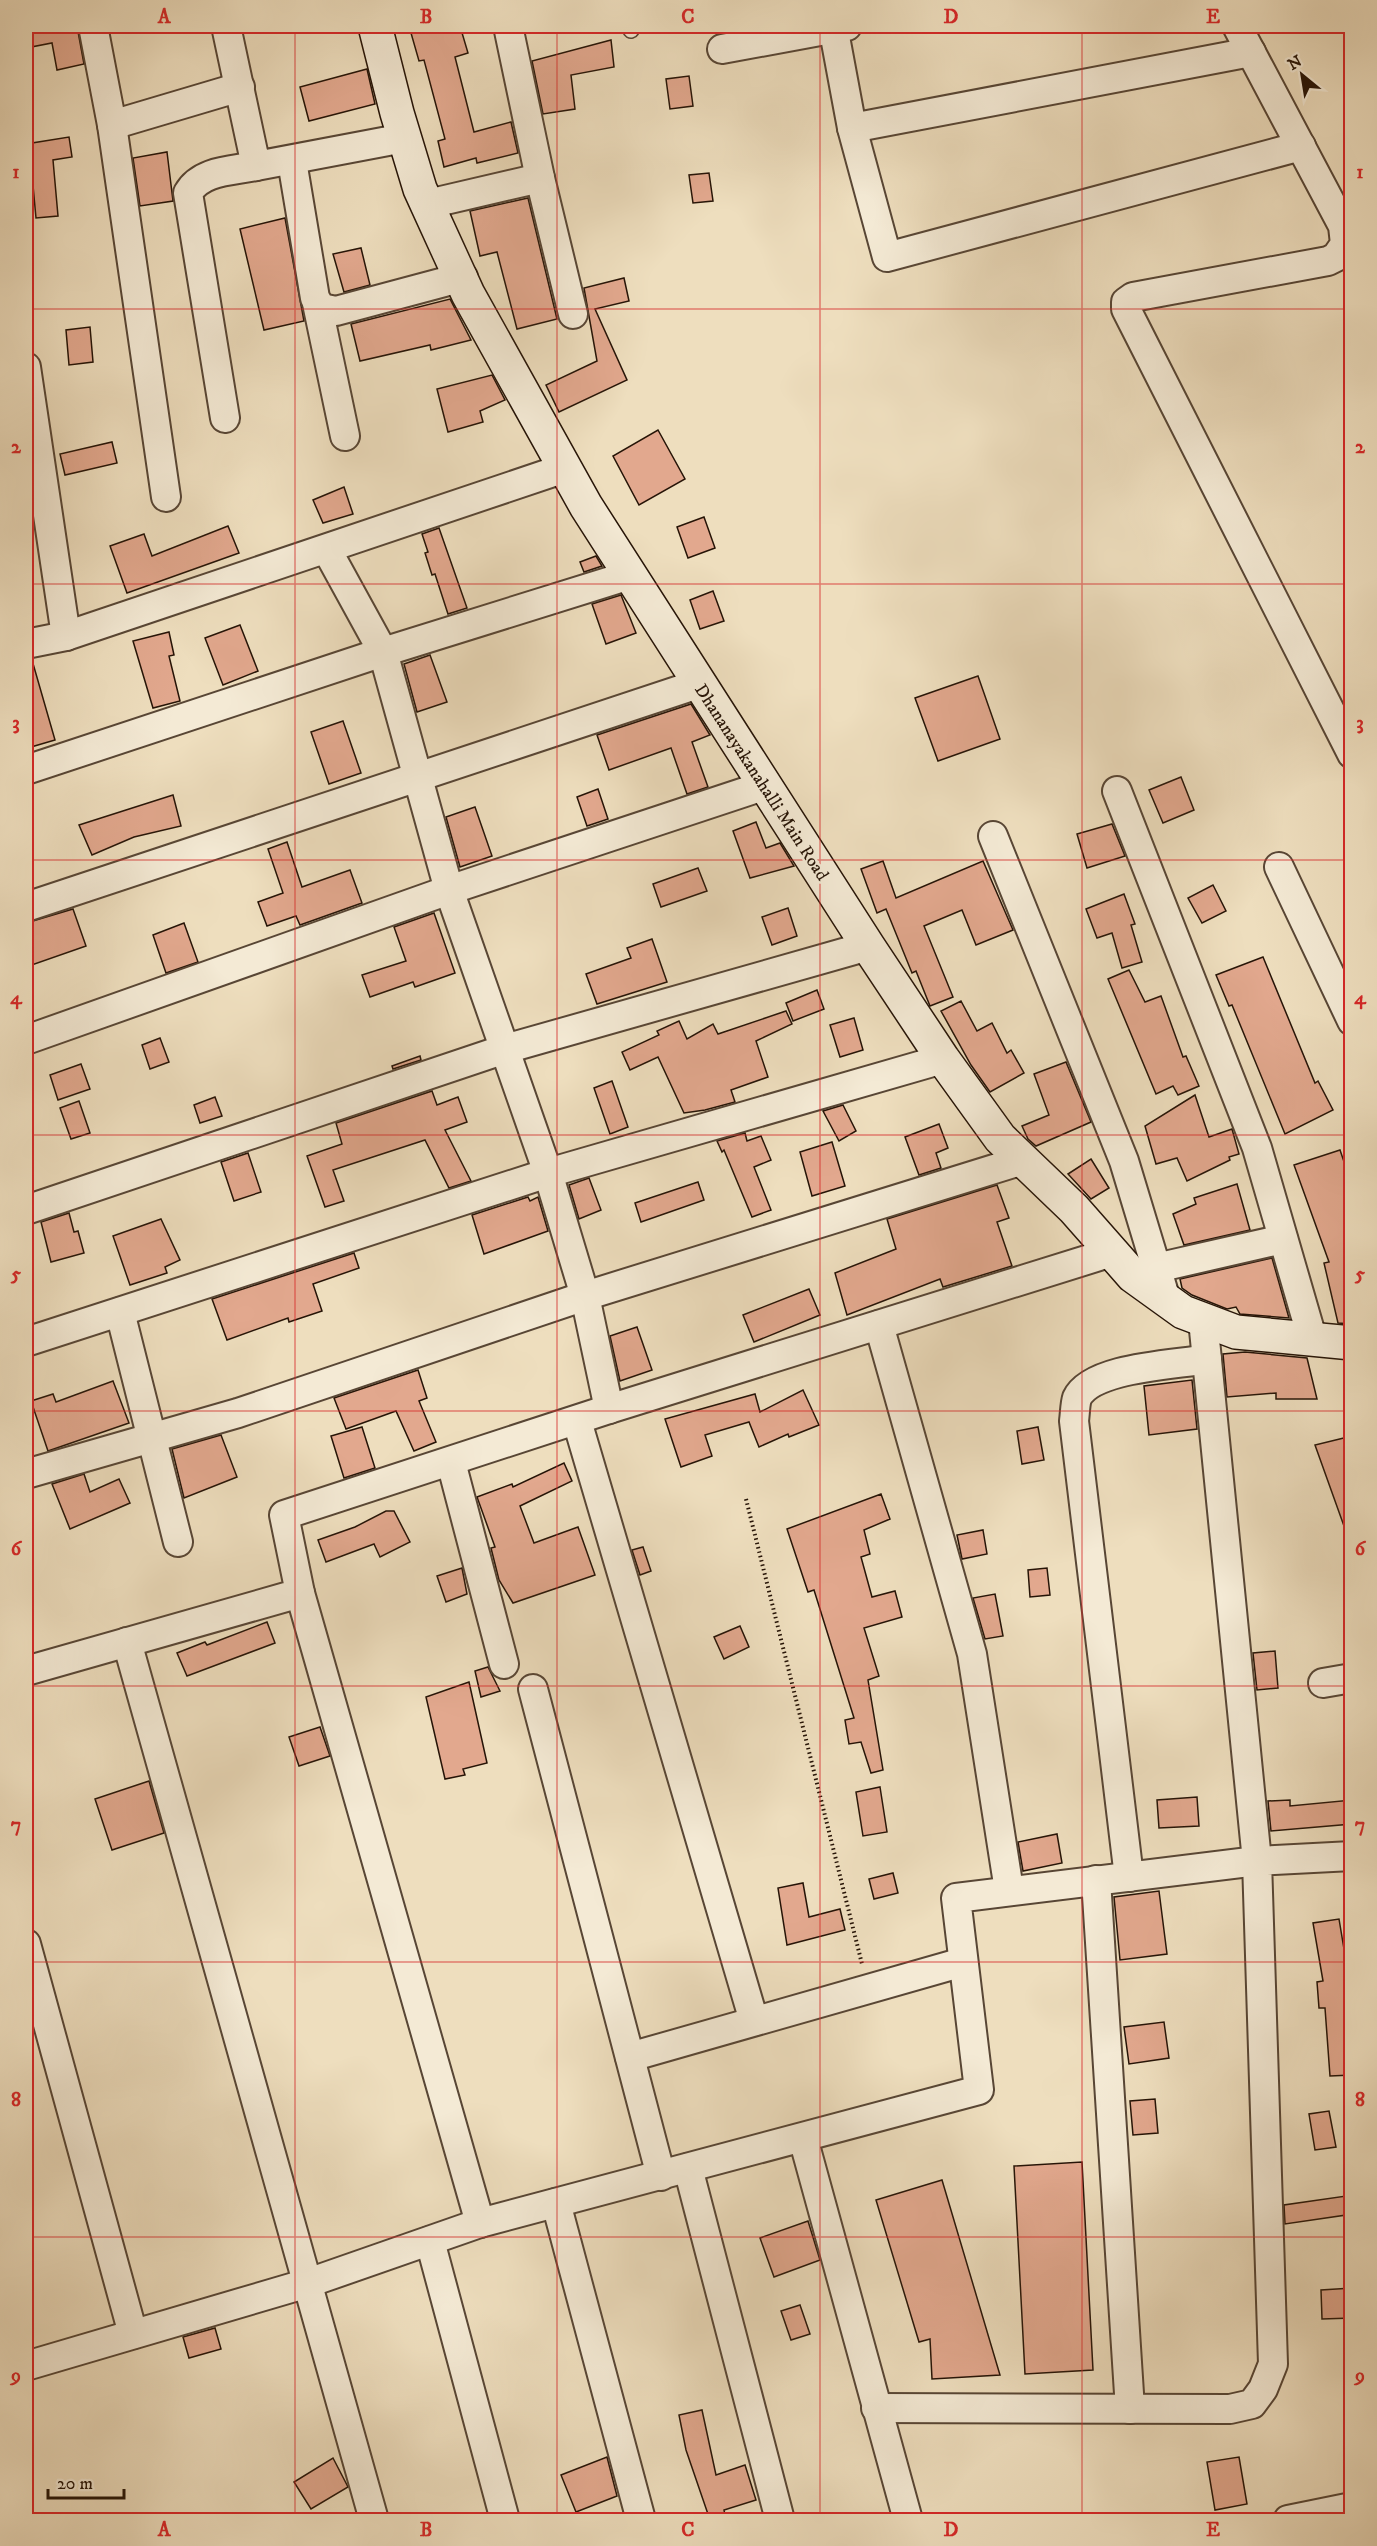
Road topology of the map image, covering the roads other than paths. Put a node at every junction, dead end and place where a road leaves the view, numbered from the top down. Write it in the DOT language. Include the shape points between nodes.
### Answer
graph roads {
  1 [pos="93,26"];
  2 [pos="226,26"];
  3 [pos="375,26"];
  4 [pos="508,26"];
  5 [pos="837,26"];
  6 [pos="1237,26"];
  7 [pos="722,49"];
  8 [pos="1251,52"];
  9 [pos="240,87"];
  10 [pos="112,125"];
  11 [pos="852,128"];
  12 [pos="404,138"];
  13 [pos="1300,146"];
  14 [pos="292,161"];
  15 [pos="256,166"];
  16 [pos="540,178"];
  17 [pos="428,204"];
  18 [pos="1346,250"];
  19 [pos="463,277"];
  20 [pos="317,303"];
  21 [pos="573,314"];
  22 [pos="26,367"];
  23 [pos="225,418"];
  24 [pos="345,436"];
  25 [pos="565,468"];
  26 [pos="166,497"];
  27 [pos="327,550"];
  28 [pos="630,575"];
  29 [pos="66,636"];
  30 [pos="26,644"];
  31 [pos="383,652"];
  32 [pos="698,684"];
  33 [pos="1352,754"];
  34 [pos="26,770"];
  35 [pos="417,775"];
  36 [pos="763,786"];
  37 [pos="1117,791"];
  38 [pos="993,836"];
  39 [pos="1279,867"];
  40 [pos="449,890"];
  41 [pos="26,907"];
  42 [pos="868,946"];
  43 [pos="1352,1021"];
  44 [pos="26,1040"];
  45 [pos="505,1049"];
  46 [pos="943,1059"];
  47 [pos="1023,1160"];
  48 [pos="548,1173"];
  49 [pos="26,1210"];
  50 [pos="1283,1239"];
  51 [pos="1112,1252"];
  52 [pos="1156,1268"];
  53 [pos="585,1296"];
  54 [pos="1166,1300"];
  55 [pos="120,1312"];
  56 [pos="1203,1320"];
  57 [pos="879,1325"];
  58 [pos="1313,1341"];
  59 [pos="26,1342"];
  60 [pos="1352,1343"];
  61 [pos="1207,1359"];
  62 [pos="609,1409"];
  63 [pos="577,1421"];
  64 [pos="150,1437"];
  65 [pos="451,1462"];
  66 [pos="26,1474"];
  67 [pos="178,1542"];
  68 [pos="300,1593"];
  69 [pos="127,1642"];
  70 [pos="504,1664"];
  71 [pos="26,1671"];
  72 [pos="1352,1678"];
  73 [pos="1323,1683"];
  74 [pos="534,1689"];
  75 [pos="1352,1856"];
  76 [pos="1257,1861"];
  77 [pos="1130,1877"];
  78 [pos="1096,1880"];
  79 [pos="1009,1890"];
  80 [pos="26,1944"];
  81 [pos="963,1962"];
  82 [pos="754,2021"];
  83 [pos="630,2057"];
  84 [pos="802,2138"];
  85 [pos="674,2172"];
  86 [pos="556,2203"];
  87 [pos="480,2223"];
  88 [pos="430,2241"];
  89 [pos="308,2283"];
  90 [pos="133,2334"];
  91 [pos="26,2366"];
  92 [pos="876,2408"];
  93 [pos="1130,2409"];
  94 [pos="1352,2507"];
  95 [pos="374,2520"];
  96 [pos="505,2520"];
  97 [pos="641,2520"];
  98 [pos="780,2520"];
  99 [pos="908,2520"];
  100 [pos="1288,2520"];
  1 -- 10 [label="street"];
  2 -- 9 [label="street"];
  3 -- 12 [label="street, Dhananayakanahalli Main Road"];
  4 -- 16 [label="street"];
  5 -- 7 [label="street"];
  5 -- 11 [label="street"];
  6 -- 8 [label="street"];
  8 -- 11 [label="street"];
  8 -- 13 [label="street"];
  9 -- 10 [label="street"];
  9 -- 15 [label="street"];
  10 -- 26 [label="street"];
  11 -- 13 [label="street" via="887,257"];
  12 -- 14 [label="street"];
  12 -- 17 [label="street, Dhananayakanahalli Main Road"];
  13 -- 18 [label="street" via="1343,226"];
  14 -- 15 [label="street"];
  14 -- 20 [label="street"];
  15 -- 23 [label="street" via="207,176 194,182 188,193"];
  16 -- 17 [label="street"];
  16 -- 21 [label="street"];
  17 -- 19 [label="street, Dhananayakanahalli Main Road"];
  18 -- 33 [label="street" via="1328,261 1132,297 1125,305"];
  19 -- 20 [label="street" via="336,311 325,311"];
  19 -- 25 [label="street, Dhananayakanahalli Main Road" via="468,294"];
  20 -- 24 [label="street"];
  22 -- 29 [label="street"];
  25 -- 27 [label="street"];
  25 -- 28 [label="street, Dhananayakanahalli Main Road"];
  27 -- 29 [label="street"];
  27 -- 31 [label="street"];
  28 -- 31 [label="street"];
  28 -- 32 [label="street, Dhananayakanahalli Main Road"];
  29 -- 30 [label="street"];
  31 -- 34 [label="street"];
  31 -- 35 [label="street"];
  32 -- 35 [label="street"];
  32 -- 36 [label="street, Dhananayakanahalli Main Road"];
  35 -- 40 [label="street"];
  35 -- 41 [label="street"];
  36 -- 40 [label="street"];
  36 -- 42 [label="street, Dhananayakanahalli Main Road"];
  37 -- 50 [label="street" via="1257,1148"];
  38 -- 52 [label="street" via="1124,1161"];
  39 -- 43 [label="street"];
  40 -- 44 [label="street"];
  40 -- 45 [label="street"];
  42 -- 45 [label="street"];
  42 -- 46 [label="street, Dhananayakanahalli Main Road"];
  45 -- 48 [label="street"];
  45 -- 49 [label="street"];
  46 -- 47 [label="street, Dhananayakanahalli Main Road" via="1000,1138"];
  46 -- 48 [label="street"];
  47 -- 51 [label="street, Dhananayakanahalli Main Road"];
  47 -- 53 [label="street"];
  48 -- 53 [label="street"];
  48 -- 55 [label="street"];
  50 -- 52 [label="street"];
  50 -- 58 [label="street"];
  51 -- 54 [label="street, Dhananayakanahalli Main Road" via="1133,1276"];
  51 -- 57 [label="street"];
  52 -- 54 [label="street"];
  53 -- 62 [label="street"];
  53 -- 64 [label="street" via="238,1413"];
  54 -- 56 [label="street, Dhananayakanahalli Main Road"];
  55 -- 59 [label="street"];
  55 -- 64 [label="street"];
  56 -- 58 [label="street, Dhananayakanahalli Main Road" via="1236,1332"];
  56 -- 61 [label="street"];
  57 -- 62 [label="street"];
  57 -- 79 [label="street" via="972,1654"];
  58 -- 60 [label="street, Dhananayakanahalli Main Road"];
  61 -- 76 [label="street"];
  61 -- 77 [label="street" via="1104,1376 1088,1385 1077,1399 1074,1421"];
  62 -- 63 [label="street"];
  63 -- 65 [label="street"];
  63 -- 82 [label="street"];
  64 -- 66 [label="street"];
  64 -- 67 [label="street"];
  65 -- 68 [label="street" via="284,1515"];
  65 -- 70 [label="street"];
  68 -- 69 [label="street"];
  68 -- 87 [label="street"];
  69 -- 71 [label="street"];
  69 -- 89 [label="street"];
  72 -- 73 [label="street"];
  74 -- 83 [label="street"];
  75 -- 76 [label="street"];
  76 -- 77 [label="street"];
  76 -- 93 [label="street" via="1273,2364 1263,2389 1245,2407"];
  77 -- 78 [label="street"];
  78 -- 79 [label="street"];
  78 -- 93 [label="street"];
  79 -- 81 [label="street" via="956,1898"];
  80 -- 90 [label="street"];
  81 -- 82 [label="street"];
  81 -- 84 [label="street" via="979,2090"];
  82 -- 83 [label="street"];
  83 -- 85 [label="street"];
  84 -- 85 [label="street"];
  84 -- 92 [label="street"];
  85 -- 86 [label="street"];
  85 -- 98 [label="street"];
  86 -- 87 [label="street"];
  86 -- 97 [label="street"];
  87 -- 88 [label="street"];
  88 -- 89 [label="street"];
  88 -- 96 [label="street"];
  89 -- 90 [label="street"];
  89 -- 95 [label="street"];
  90 -- 91 [label="street"];
  92 -- 93 [label="street"];
  92 -- 99 [label="street"];
  94 -- 100 [label="street"];
}
